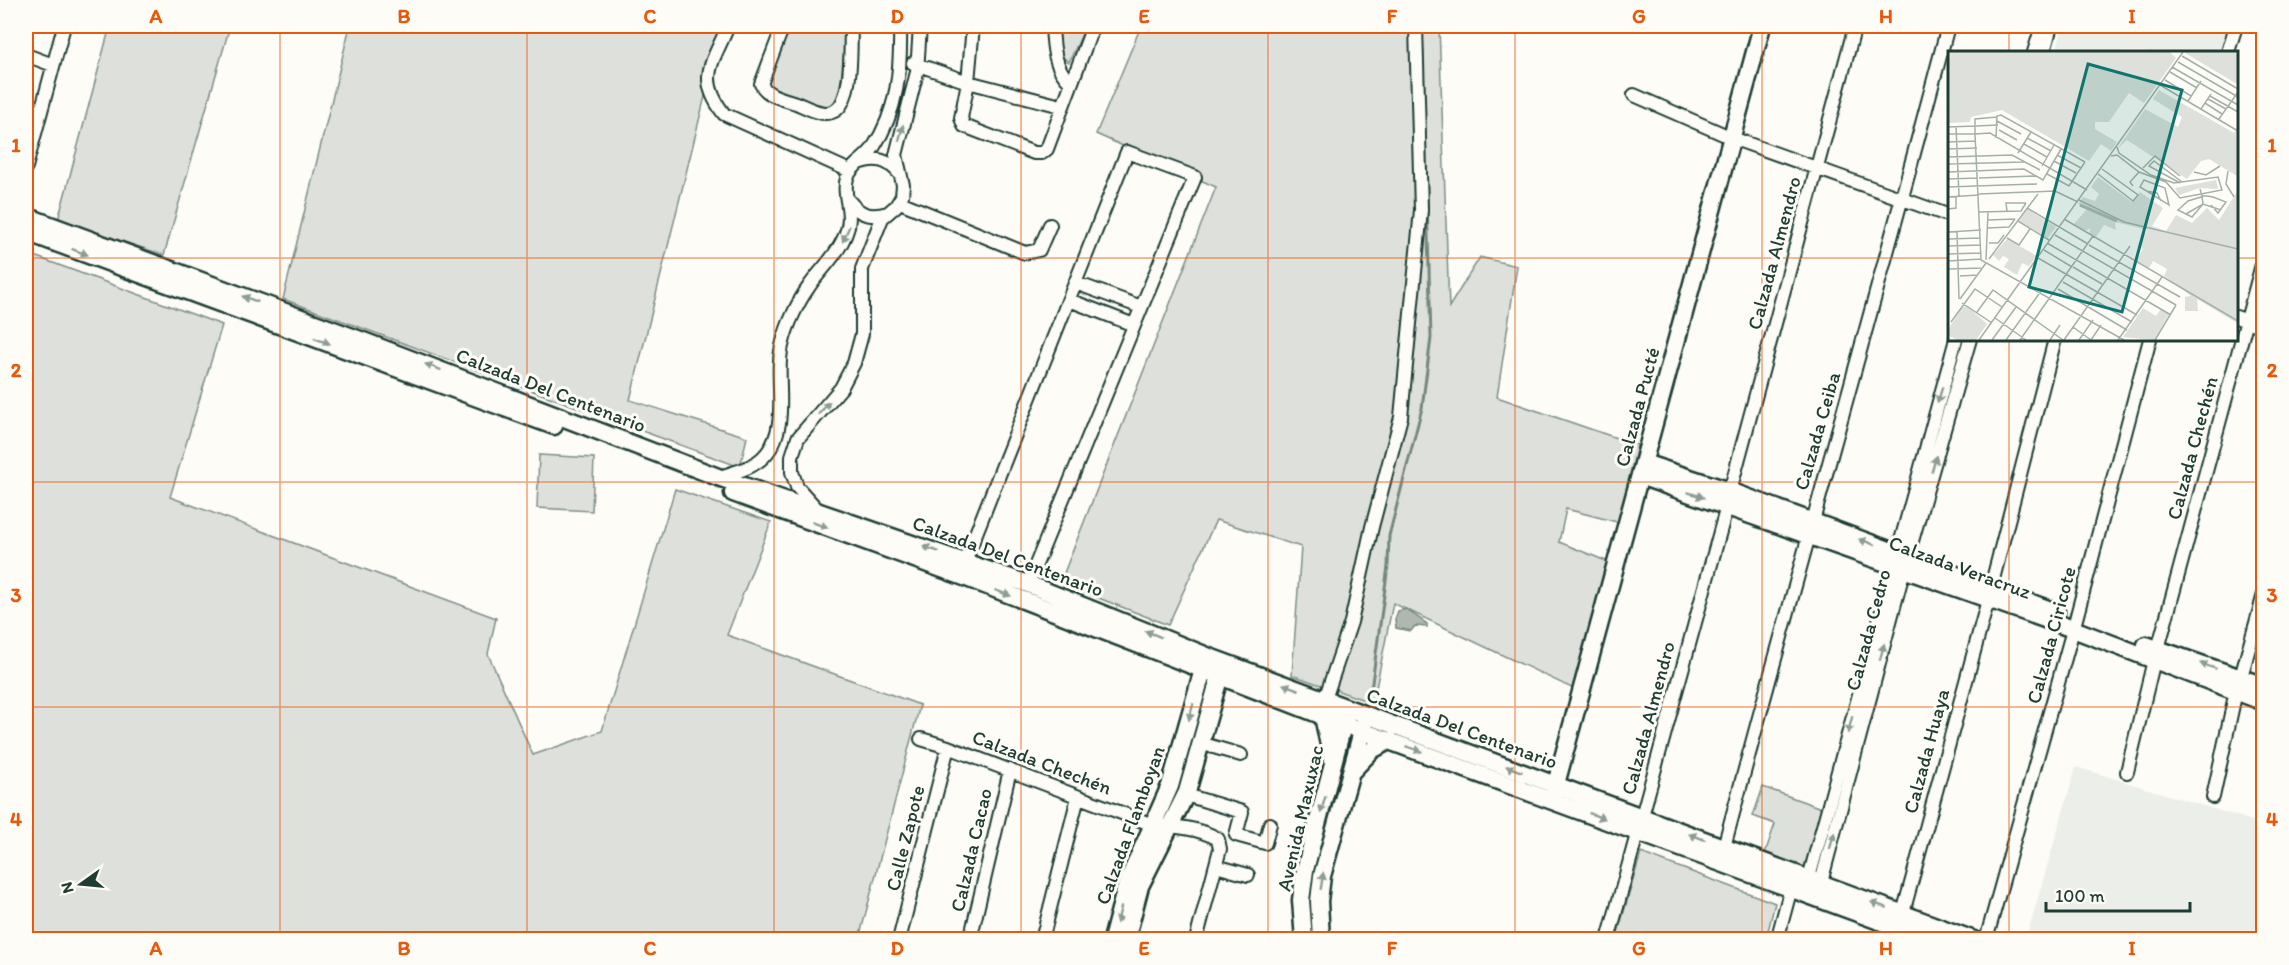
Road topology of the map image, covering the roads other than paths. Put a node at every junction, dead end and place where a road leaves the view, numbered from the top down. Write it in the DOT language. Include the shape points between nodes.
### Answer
graph roads {
  1 [pos="64,26"];
  2 [pos="728,26"];
  3 [pos="783,26"];
  4 [pos="850,26"];
  5 [pos="900,26"];
  6 [pos="920,26"];
  7 [pos="972,26"];
  8 [pos="1052,26"];
  9 [pos="1093,26"];
  10 [pos="1416,26"];
  11 [pos="1762,26"];
  12 [pos="1855,26"];
  13 [pos="1948,26"];
  14 [pos="2042,26"];
  15 [pos="2051,26"];
  16 [pos="2236,26"];
  17 [pos="2034,51"];
  18 [pos="2044,51"];
  19 [pos="2228,51"];
  20 [pos="26,55"];
  21 [pos="901,60"];
  22 [pos="919,64"];
  23 [pos="53,65"];
  24 [pos="969,82"];
  25 [pos="1070,82"];
  26 [pos="1634,95"];
  27 [pos="1062,106"];
  28 [pos="1732,138"];
  29 [pos="861,162"];
  30 [pos="26,167"];
  31 [pos="1817,169"];
  32 [pos="850,171"];
  33 [pos="900,174"];
  34 [pos="1903,199"];
  35 [pos="849,201"];
  36 [pos="900,202"];
  37 [pos="888,213"];
  38 [pos="1948,215"];
  39 [pos="26,216"];
  40 [pos="1050,225"];
  41 [pos="26,232"];
  42 [pos="2264,257"];
  43 [pos="1076,283"];
  44 [pos="1069,300"];
  45 [pos="1141,307"];
  46 [pos="2241,319"];
  47 [pos="1134,325"];
  48 [pos="2264,327"];
  49 [pos="1956,340"];
  50 [pos="1970,340"];
  51 [pos="2055,340"];
  52 [pos="2150,340"];
  53 [pos="2236,340"];
  54 [pos="1642,470"];
  55 [pos="688,471"];
  56 [pos="718,477"];
  57 [pos="1728,499"];
  58 [pos="819,510"];
  59 [pos="1809,528"];
  60 [pos="965,561"];
  61 [pos="1900,561"];
  62 [pos="1028,584"];
  63 [pos="1989,593"];
  64 [pos="2264,594"];
  65 [pos="2074,624"];
  66 [pos="2156,654"];
  67 [pos="1205,663"];
  68 [pos="1222,669"];
  69 [pos="2238,684"];
  70 [pos="2264,686"];
  71 [pos="2264,702"];
  72 [pos="1324,707"];
  73 [pos="1345,716"];
  74 [pos="1364,723"];
  75 [pos="921,740"];
  76 [pos="1390,740"];
  77 [pos="1200,743"];
  78 [pos="948,747"];
  79 [pos="1241,755"];
  80 [pos="1010,771"];
  81 [pos="1341,771"];
  82 [pos="2127,772"];
  83 [pos="1554,792"];
  84 [pos="1186,795"];
  85 [pos="1078,797"];
  86 [pos="2212,797"];
  87 [pos="1270,824"];
  88 [pos="1640,824"];
  89 [pos="1153,825"];
  90 [pos="1172,826"];
  91 [pos="1313,839"];
  92 [pos="1331,844"];
  93 [pos="1724,847"];
  94 [pos="1216,866"];
  95 [pos="1248,875"];
  96 [pos="1809,888"];
  97 [pos="1902,913"];
  98 [pos="899,939"];
  99 [pos="970,939"];
  100 [pos="1042,939"];
  101 [pos="1112,939"];
  102 [pos="1125,939"];
  103 [pos="1196,939"];
  104 [pos="1304,939"];
  105 [pos="1322,939"];
  106 [pos="1608,939"];
  107 [pos="1777,939"];
  108 [pos="1931,939"];
  109 [pos="1974,939"];
  110 [pos="1986,939"];
  1 -- 23 [label="street"];
  2 -- 32 [label="street" via="707,81 711,97 724,114"];
  3 -- 4 [label="street" via="761,84 770,94 823,113 841,105 848,86"];
  5 -- 21 [label="street"];
  6 -- 22 [label="street"];
  7 -- 24 [label="street"];
  8 -- 25 [label="street" via="1053,48 1062,74"];
  9 -- 25 [label="street"];
  10 -- 72 [label="street" via="1421,210 1401,417 1351,622"];
  11 -- 28 [label="main road, Calzada Pucté"];
  12 -- 31 [label="street, Calzada Almendro"];
  13 -- 34 [label="street, Calzada Ceiba"];
  14 -- 17 [label="street"];
  15 -- 18 [label="street"];
  16 -- 19 [label="street"];
  20 -- 23 [label="street"];
  21 -- 22 [label="street"];
  21 -- 29 [label="street" via="895,101 886,125"];
  22 -- 24 [label="street"];
  33 -- 22 [label="street, one-way" via="896,155"];
  23 -- 30 [label="street"];
  24 -- 27 [label="street"];
  24 -- 27 [label="street" via="961,118 964,126 1034,153 1047,149"];
  25 -- 27 [label="street"];
  26 -- 28 [label="street"];
  28 -- 31 [label="street"];
  28 -- 54 [label="main road, Calzada Pucté"];
  29 -- 32 [label="street"];
  29 -- 33 [label="street" via="883,160"];
  31 -- 34 [label="street"];
  31 -- 57 [label="street, Calzada Almendro"];
  32 -- 35 [label="street" via="845,190"];
  33 -- 36 [label="street"];
  34 -- 38 [label="street"];
  34 -- 59 [label="street, Calzada Ceiba"];
  35 -- 37 [label="street" via="866,215"];
  35 -- 56 [label="street, one-way" via="850,224 843,242 807,289 783,340 778,367 778,429 767,453 740,471"];
  36 -- 37 [label="street"];
  36 -- 40 [label="street" via="1025,253 1039,250"];
  58 -- 37 [label="street, one-way" via="797,487 792,456 798,438 835,395 854,363 862,334 862,269 870,242"];
  55 -- 39 [label="main road, Calzada Del Centenario, one-way" via="366,342"];
  41 -- 55 [label="main road, Calzada Del Centenario, one-way"];
  42 -- 46 [label="street, Calzada Chechén"];
  43 -- 44 [label="street"];
  43 -- 45 [label="street"];
  43 -- 45 [label="street" via="1127,152 1195,177"];
  44 -- 47 [label="street"];
  44 -- 60 [label="street"];
  45 -- 47 [label="street"];
  46 -- 48 [label="street"];
  47 -- 62 [label="street"];
  49 -- 61 [label="street, Calzada Cedro, one-way"];
  61 -- 50 [label="street, Calzada Cedro, one-way"];
  51 -- 63 [label="street, Calzada Huaya"];
  52 -- 65 [label="street, Calzada Ciricote"];
  53 -- 66 [label="street, Calzada Chechén"];
  54 -- 57 [label="main road, Calzada Veracruz"];
  54 -- 83 [label="main road, Calzada Pucté"];
  55 -- 56 [label="main road, Calzada Del Centenario"];
  55 -- 67 [label="main road, Calzada Del Centenario, one-way" via="964,577"];
  56 -- 58 [label="main road, Calzada Del Centenario"];
  57 -- 59 [label="main road, Calzada Veracruz"];
  57 -- 88 [label="street, Calzada Almendro"];
  60 -- 58 [label="main road, Calzada Del Centenario, one-way"];
  59 -- 61 [label="main road, Calzada Veracruz"];
  59 -- 93 [label="street, Calzada Ceiba"];
  60 -- 62 [label="main road, Calzada Del Centenario"];
  61 -- 63 [label="main road, Calzada Veracruz"];
  61 -- 96 [label="street, Calzada Cedro"];
  67 -- 62 [label="main road, Calzada Del Centenario, one-way"];
  63 -- 65 [label="main road, Calzada Veracruz"];
  63 -- 97 [label="street, Calzada Huaya"];
  64 -- 69 [label="street"];
  65 -- 66 [label="main road, Calzada Veracruz"];
  65 -- 110 [label="street, Calzada Ciricote"];
  66 -- 69 [label="main road, Calzada Veracruz"];
  66 -- 82 [label="street, Calzada Chechén"];
  67 -- 68 [label="main road, Calzada Del Centenario"];
  67 -- 89 [label="main road, Calzada Flamboyan, one-way" via="1170,786"];
  68 -- 72 [label="main road, Calzada Del Centenario"];
  68 -- 77 [label="main road, Calzada Flamboyan"];
  69 -- 70 [label="main road, Calzada Veracruz"];
  69 -- 71 [label="main road, Calzada Veracruz"];
  69 -- 86 [label="street"];
  72 -- 73 [label="main road, Calzada Del Centenario"];
  72 -- 81 [label="main road"];
  73 -- 74 [label="main road, Calzada Del Centenario"];
  73 -- 81 [label="main road, Avenida Maxuxac"];
  74 -- 76 [label="main road, Calzada Del Centenario"];
  74 -- 81 [label="main road, Avenida Maxuxac"];
  83 -- 74 [label="main road, Calzada Del Centenario, one-way"];
  75 -- 78 [label="street, Calzada Chechén"];
  76 -- 81 [label="main road"];
  76 -- 83 [label="main road, Calzada Del Centenario, one-way"];
  77 -- 79 [label="street"];
  77 -- 84 [label="main road, Calzada Flamboyan"];
  78 -- 80 [label="street, Calzada Chechén"];
  78 -- 98 [label="street, Calle Zapote"];
  80 -- 85 [label="street, Calzada Chechén"];
  80 -- 99 [label="street, Calzada Cacao"];
  81 -- 91 [label="main road, Avenida Maxuxac, one-way"];
  81 -- 92 [label="main road, Avenida Maxuxac"];
  83 -- 88 [label="main road, Calzada Del Centenario"];
  84 -- 87 [label="street" via="1242,812 1236,835 1265,843"];
  84 -- 90 [label="main road, Calzada Flamboyan"];
  85 -- 89 [label="street, Calzada Chechén"];
  85 -- 100 [label="street"];
  93 -- 88 [label="main road, Calzada Del Centenario, one-way"];
  88 -- 96 [label="main road, Calzada Del Centenario"];
  88 -- 106 [label="street, Calzada Almendro"];
  89 -- 90 [label="street, Calzada Chechén"];
  89 -- 101 [label="main road, Calzada Flamboyan, one-way" via="1127,883"];
  90 -- 94 [label="street, Calzada Chechén" via="1218,839"];
  90 -- 102 [label="main road, Calzada Flamboyan" via="1140,886"];
  91 -- 92 [label="main road"];
  91 -- 104 [label="main road, Avenida Maxuxac" via="1301,900"];
  105 -- 92 [label="main road, Avenida Maxuxac, one-way" via="1319,901"];
  93 -- 96 [label="main road, Calzada Del Centenario"];
  94 -- 95 [label="street"];
  94 -- 103 [label="street"];
  97 -- 96 [label="main road, Calzada Del Centenario, one-way"];
  96 -- 107 [label="street, Calzada Cedro"];
  96 -- 108 [label="main road, Calzada Del Centenario"];
  97 -- 109 [label="main road, Calzada Del Centenario"];
}
